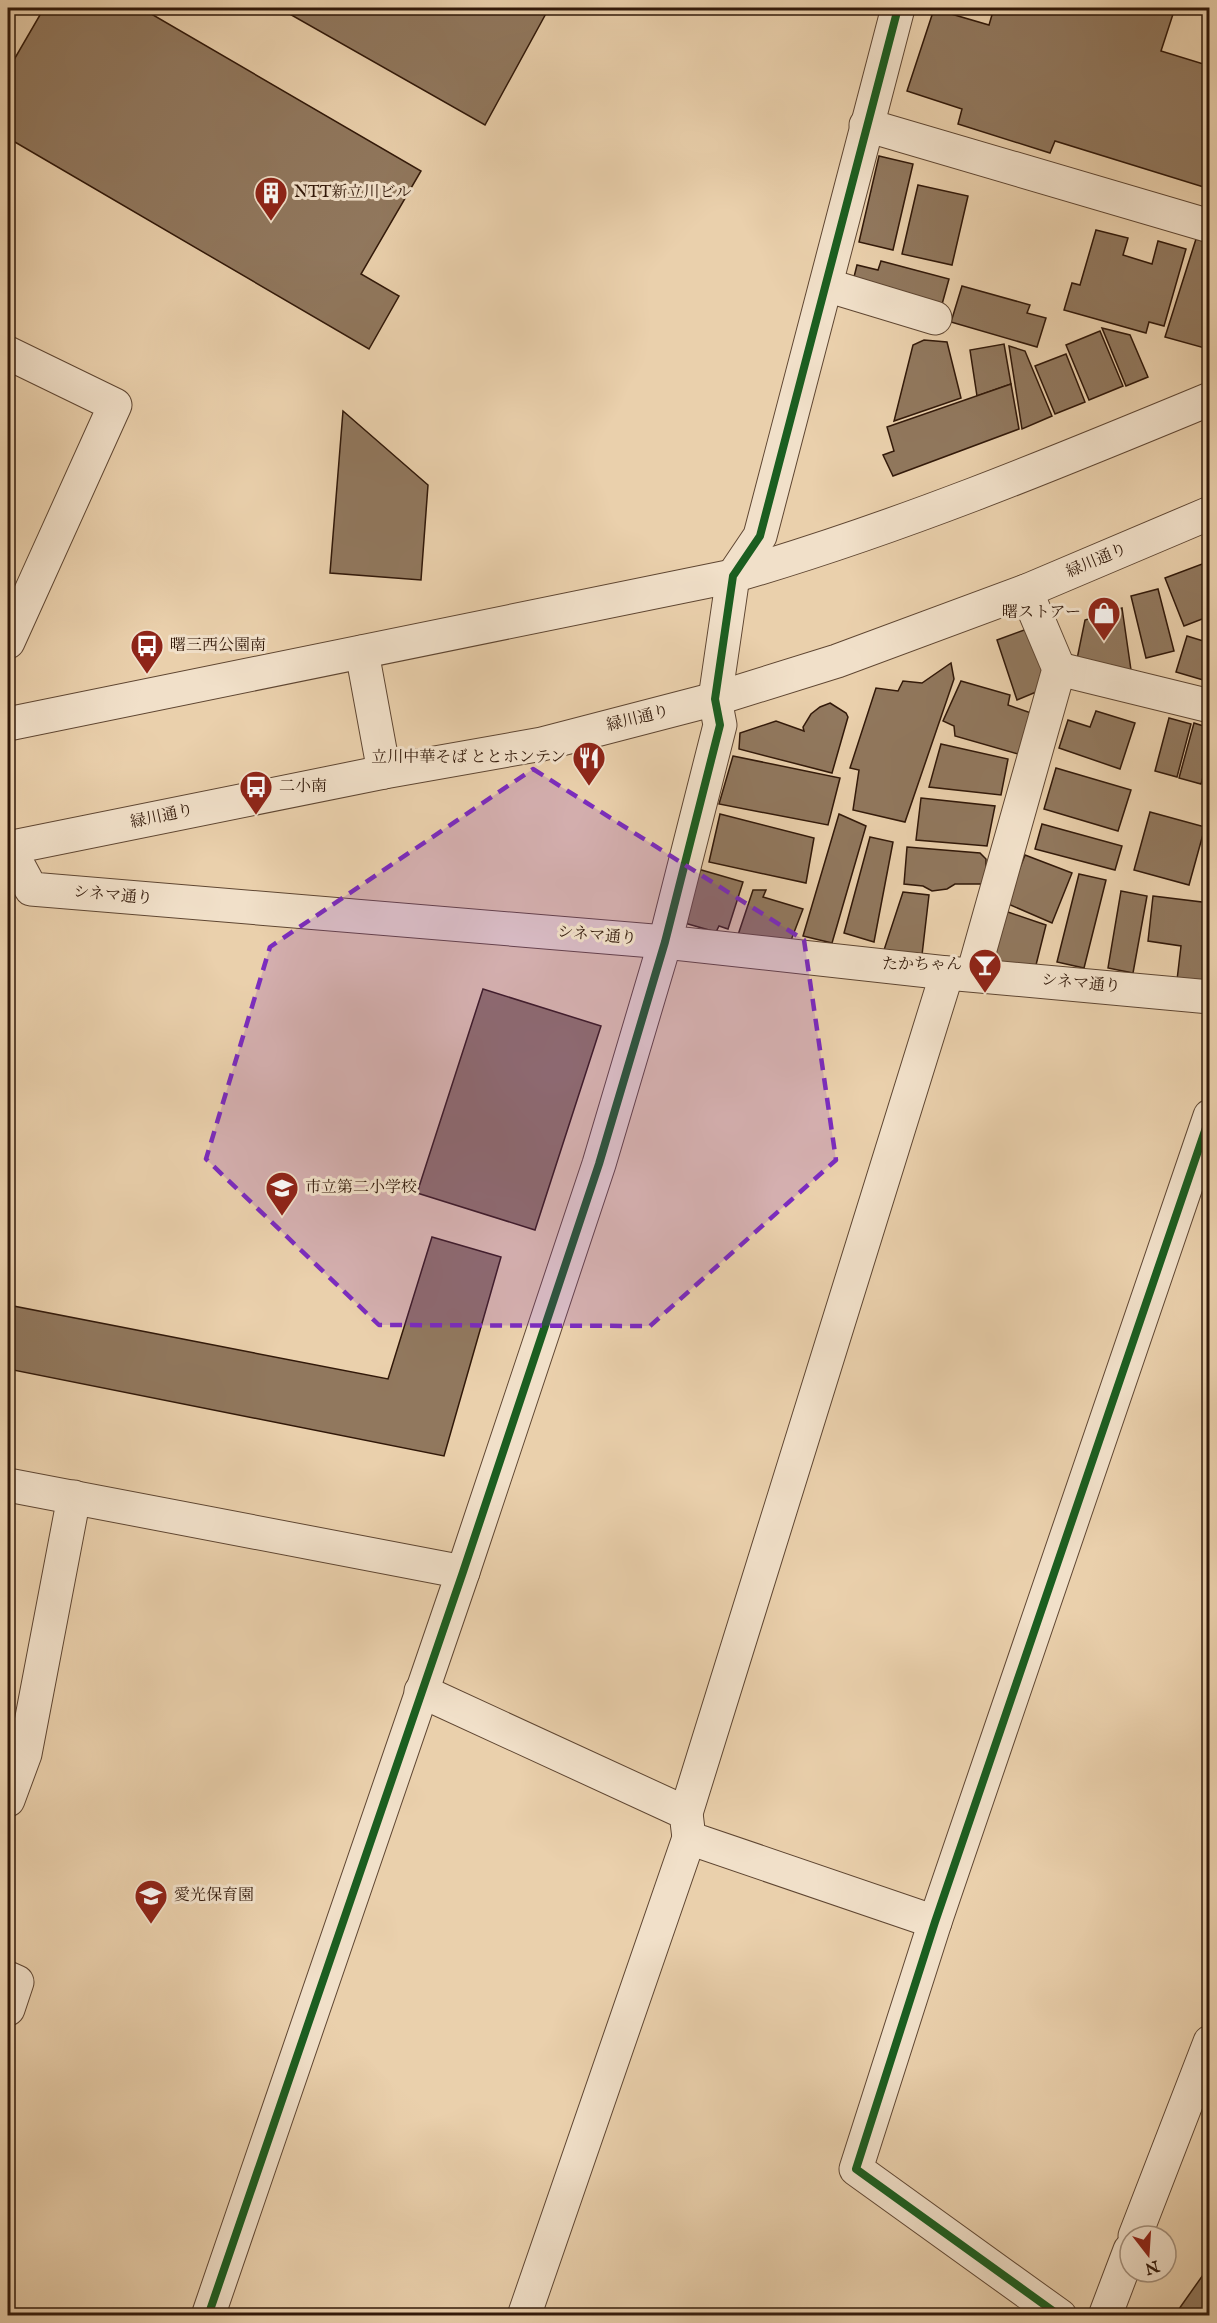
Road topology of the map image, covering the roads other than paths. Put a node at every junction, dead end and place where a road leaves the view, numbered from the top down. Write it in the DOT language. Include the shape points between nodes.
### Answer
graph roads {
  1 [pos="898,8"];
  2 [pos="866,125"];
  3 [pos="1209,226"];
  4 [pos="826,285"];
  5 [pos="934,318"];
  6 [pos="8,353"];
  7 [pos="1209,399"];
  8 [pos="1209,513"];
  9 [pos="733,576"];
  10 [pos="1026,591"];
  11 [pos="8,642"];
  12 [pos="362,652"];
  13 [pos="1059,669"];
  14 [pos="715,699"];
  15 [pos="1209,706"];
  16 [pos="8,724"];
  17 [pos="384,772"];
  18 [pos="8,848"];
  19 [pos="665,942"];
  20 [pos="960,974"];
  21 [pos="1209,997"];
  22 [pos="1209,1116"];
  23 [pos="8,1485"];
  24 [pos="74,1497"];
  25 [pos="463,1572"];
  26 [pos="421,1691"];
  27 [pos="8,1800"];
  28 [pos="688,1825"];
  29 [pos="935,1922"];
  30 [pos="8,1978"];
  31 [pos="8,2009"];
  32 [pos="1209,2042"];
  33 [pos="1140,2224"];
  34 [pos="1118,2282"];
  35 [pos="208,2316"];
  36 [pos="524,2316"];
  37 [pos="1060,2316"];
  38 [pos="1105,2316"];
  1 -- 2 [label="street"];
  2 -- 3 [label="street"];
  2 -- 4 [label="street"];
  4 -- 5 [label="street"];
  4 -- 9 [label="street" via="760,536"];
  6 -- 11 [label="street" via="115,405"];
  7 -- 9 [label="street" via="914,516"];
  8 -- 10 [label="street, 緑川通り"];
  9 -- 12 [label="street"];
  9 -- 14 [label="street"];
  10 -- 13 [label="street"];
  10 -- 14 [label="street, 緑川通り" via="837,661"];
  12 -- 16 [label="street"];
  12 -- 17 [label="street"];
  13 -- 15 [label="street"];
  13 -- 20 [label="street"];
  14 -- 17 [label="street, 緑川通り" via="542,744"];
  14 -- 19 [label="street" via="720,725"];
  17 -- 18 [label="street, 緑川通り"];
  18 -- 19 [label="street, シネマ通り" via="31,890"];
  19 -- 20 [label="street, シネマ通り"];
  19 -- 25 [label="street" via="599,1164"];
  20 -- 21 [label="street, シネマ通り"];
  20 -- 28 [label="street"];
  22 -- 29 [label="street"];
  23 -- 24 [label="street"];
  24 -- 25 [label="street"];
  24 -- 27 [label="street" via="25,1754"];
  25 -- 26 [label="street"];
  26 -- 28 [label="street"];
  26 -- 35 [label="street"];
  28 -- 29 [label="street"];
  28 -- 36 [label="street"];
  29 -- 37 [label="street" via="856,2169"];
  30 -- 31 [label="street" via="17,1982"];
  32 -- 33 [label="street"];
  34 -- 38 [label="street"];
}
